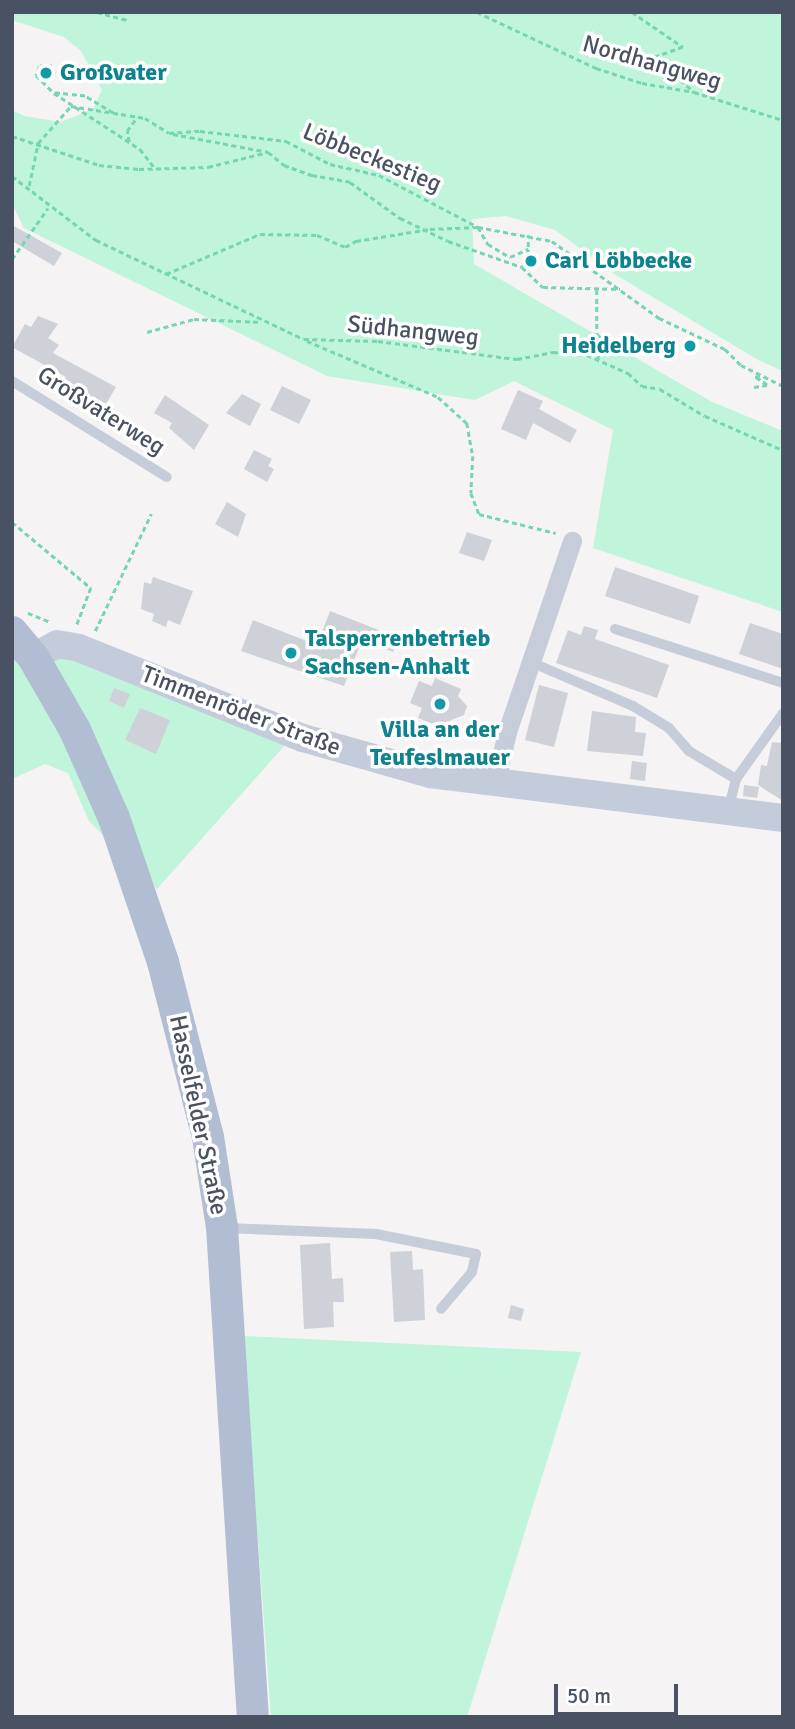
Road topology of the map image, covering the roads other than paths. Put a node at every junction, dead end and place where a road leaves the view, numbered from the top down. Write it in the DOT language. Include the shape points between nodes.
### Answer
graph roads {
  1 [pos="12,381"];
  2 [pos="167,477"];
  3 [pos="572,541"];
  4 [pos="615,629"];
  5 [pos="12,632"];
  6 [pos="33,657"];
  7 [pos="533,663"];
  8 [pos="783,683"];
  9 [pos="783,713"];
  10 [pos="736,779"];
  11 [pos="495,784"];
  12 [pos="729,811"];
  13 [pos="783,818"];
  14 [pos="222,1227"];
  15 [pos="442,1309"];
  16 [pos="253,1717"];
  1 -- 2 [label="lane, Großvaterweg"];
  3 -- 7 [label="street"];
  4 -- 8 [label="lane"];
  5 -- 6 [label="main road, Hasselfelder Straße"];
  6 -- 11 [label="main road, Timmenröder Straße" via="57,644 81,642 344,752"];
  6 -- 14 [label="main road, Hasselfelder Straße" via="91,762 142,896 208,1136"];
  7 -- 10 [label="lane" via="633,706 669,728 689,751"];
  7 -- 11 [label="street" via="507,732"];
  9 -- 10 [label="lane"];
  10 -- 12 [label="lane"];
  11 -- 12 [label="main road, Timmenröder Straße"];
  12 -- 13 [label="main road, Timmenröder Straße"];
  14 -- 15 [label="lane" via="376,1234 476,1254 472,1272"];
  14 -- 16 [label="main road, Hasselfelder Straße"];
}
